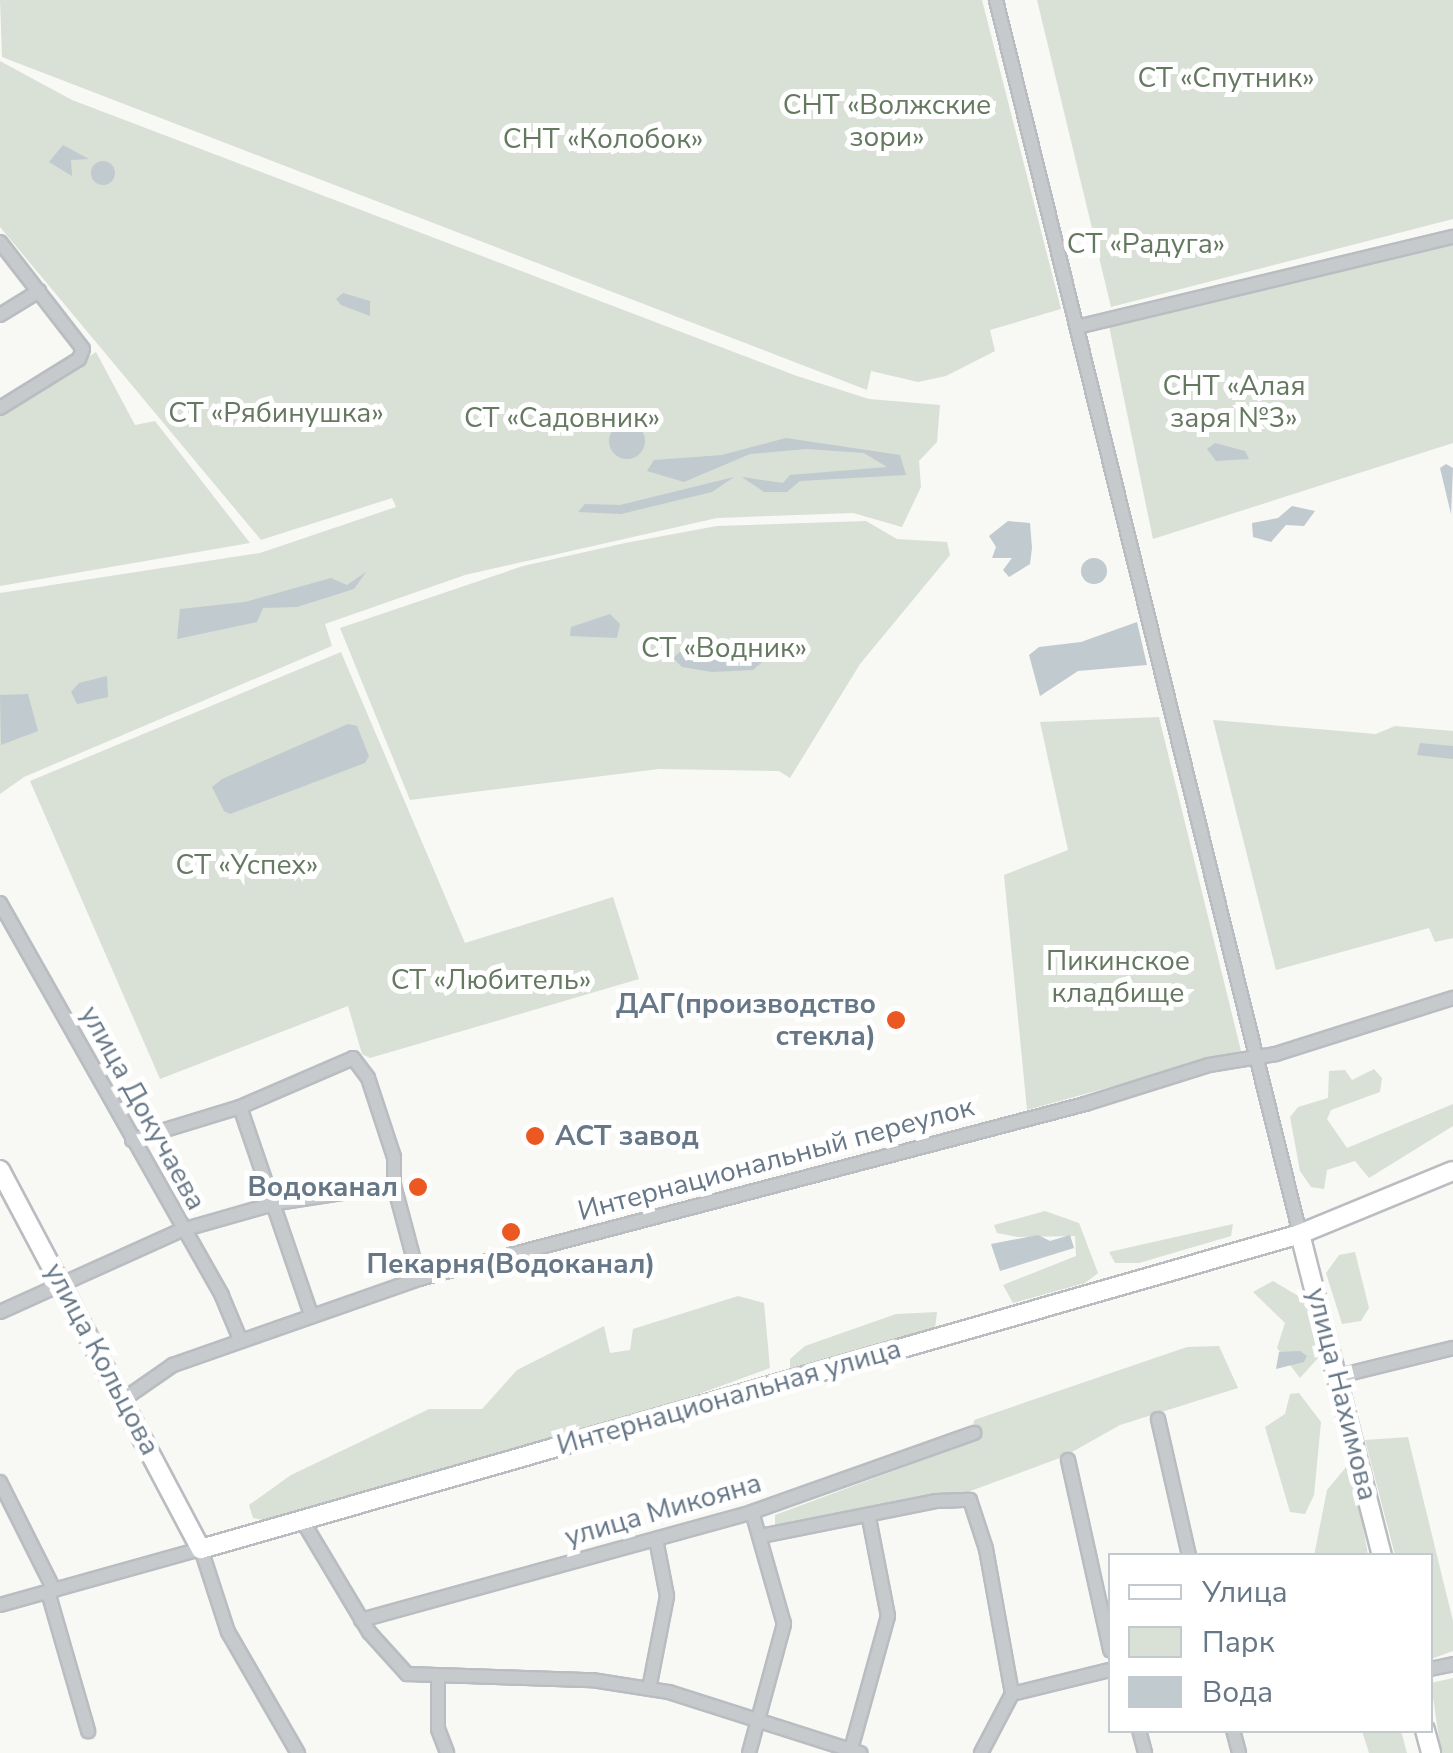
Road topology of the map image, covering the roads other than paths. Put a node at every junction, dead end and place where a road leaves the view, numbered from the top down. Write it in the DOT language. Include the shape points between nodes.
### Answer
graph roads {
  1 [pos="996,0"];
  2 [pos="1453,237"];
  3 [pos="0,242"];
  4 [pos="39,291"];
  5 [pos="0,315"];
  6 [pos="1078,326"];
  7 [pos="0,408"];
  8 [pos="0,903"];
  9 [pos="1453,998"];
  10 [pos="1257,1058"];
  11 [pos="240,1107"];
  12 [pos="132,1140"];
  13 [pos="1453,1171"];
  14 [pos="3,1181"];
  15 [pos="394,1185"];
  16 [pos="277,1204"];
  17 [pos="182,1230"];
  18 [pos="1300,1234"];
  19 [pos="420,1279"];
  20 [pos="62,1281"];
  21 [pos="0,1312"];
  22 [pos="311,1314"];
  23 [pos="240,1339"];
  24 [pos="1453,1348"];
  25 [pos="1339,1376"];
  26 [pos="124,1399"];
  27 [pos="1158,1419"];
  28 [pos="974,1433"];
  29 [pos="1068,1460"];
  30 [pos="0,1482"];
  31 [pos="752,1512"];
  32 [pos="869,1518"];
  33 [pos="302,1520"];
  34 [pos="762,1536"];
  35 [pos="656,1540"];
  36 [pos="201,1549"];
  37 [pos="1187,1553"];
  38 [pos="1381,1553"];
  39 [pos="51,1591"];
  40 [pos="0,1605"];
  41 [pos="361,1620"];
  42 [pos="1108,1641"];
  43 [pos="1108,1670"];
  44 [pos="438,1680"];
  45 [pos="649,1689"];
  46 [pos="1012,1694"];
  47 [pos="756,1720"];
  48 [pos="88,1731"];
  49 [pos="853,1752"];
  50 [pos="298,1753"];
  51 [pos="447,1753"];
  52 [pos="749,1753"];
  53 [pos="981,1753"];
  1 -- 6 [label="street"];
  2 -- 6 [label="street"];
  3 -- 4 [label="street"];
  4 -- 5 [label="street"];
  4 -- 7 [label="street" via="83,349 79,359"];
  6 -- 10 [label="street"];
  8 -- 12 [label="street, улица Докучаева"];
  9 -- 10 [label="street, Интернациональный переулок"];
  10 -- 18 [label="street"];
  10 -- 19 [label="street, Интернациональный переулок"];
  11 -- 12 [label="street"];
  11 -- 15 [label="street" via="353,1058 376,1100 394,1157"];
  11 -- 16 [label="street"];
  12 -- 17 [label="street, улица Докучаева"];
  13 -- 18 [label="main road, Интернациональная улица"];
  14 -- 20 [label="main road, улица Кольцова"];
  15 -- 16 [label="street"];
  15 -- 19 [label="street"];
  16 -- 17 [label="street"];
  16 -- 22 [label="street"];
  17 -- 20 [label="street"];
  17 -- 23 [label="street, улица Докучаева"];
  18 -- 25 [label="main road, улица Нахимова"];
  18 -- 33 [label="main road, Интернациональная улица"];
  19 -- 22 [label="street, Интернациональный переулок"];
  20 -- 21 [label="street"];
  20 -- 26 [label="main road, улица Кольцова"];
  22 -- 23 [label="street, Интернациональный переулок"];
  23 -- 26 [label="street, Интернациональный переулок" via="174,1365"];
  24 -- 25 [label="street"];
  25 -- 38 [label="main road, улица Нахимова"];
  26 -- 36 [label="main road, улица Кольцова"];
  27 -- 37 [label="street"];
  28 -- 31 [label="street, улица Микояна"];
  29 -- 42 [label="street"];
  30 -- 39 [label="street"];
  31 -- 34 [label="street"];
  31 -- 35 [label="street, улица Микояна"];
  32 -- 34 [label="street"];
  32 -- 46 [label="street" via="956,1498 973,1503"];
  32 -- 49 [label="street" via="888,1616"];
  33 -- 36 [label="main road, Интернациональная улица"];
  33 -- 41 [label="street"];
  34 -- 47 [label="street" via="784,1624"];
  35 -- 41 [label="street, улица Микояна"];
  35 -- 45 [label="street" via="668,1596"];
  36 -- 39 [label="street, Интернациональная улица"];
  36 -- 50 [label="street" via="228,1632"];
  39 -- 40 [label="street, Интернациональная улица"];
  39 -- 48 [label="street"];
  41 -- 44 [label="street" via="397,1668"];
  43 -- 46 [label="street"];
  44 -- 45 [label="street" via="592,1680"];
  44 -- 51 [label="street" via="438,1729"];
  45 -- 47 [label="street"];
  46 -- 53 [label="street"];
  47 -- 49 [label="street"];
  47 -- 52 [label="street"];
}
